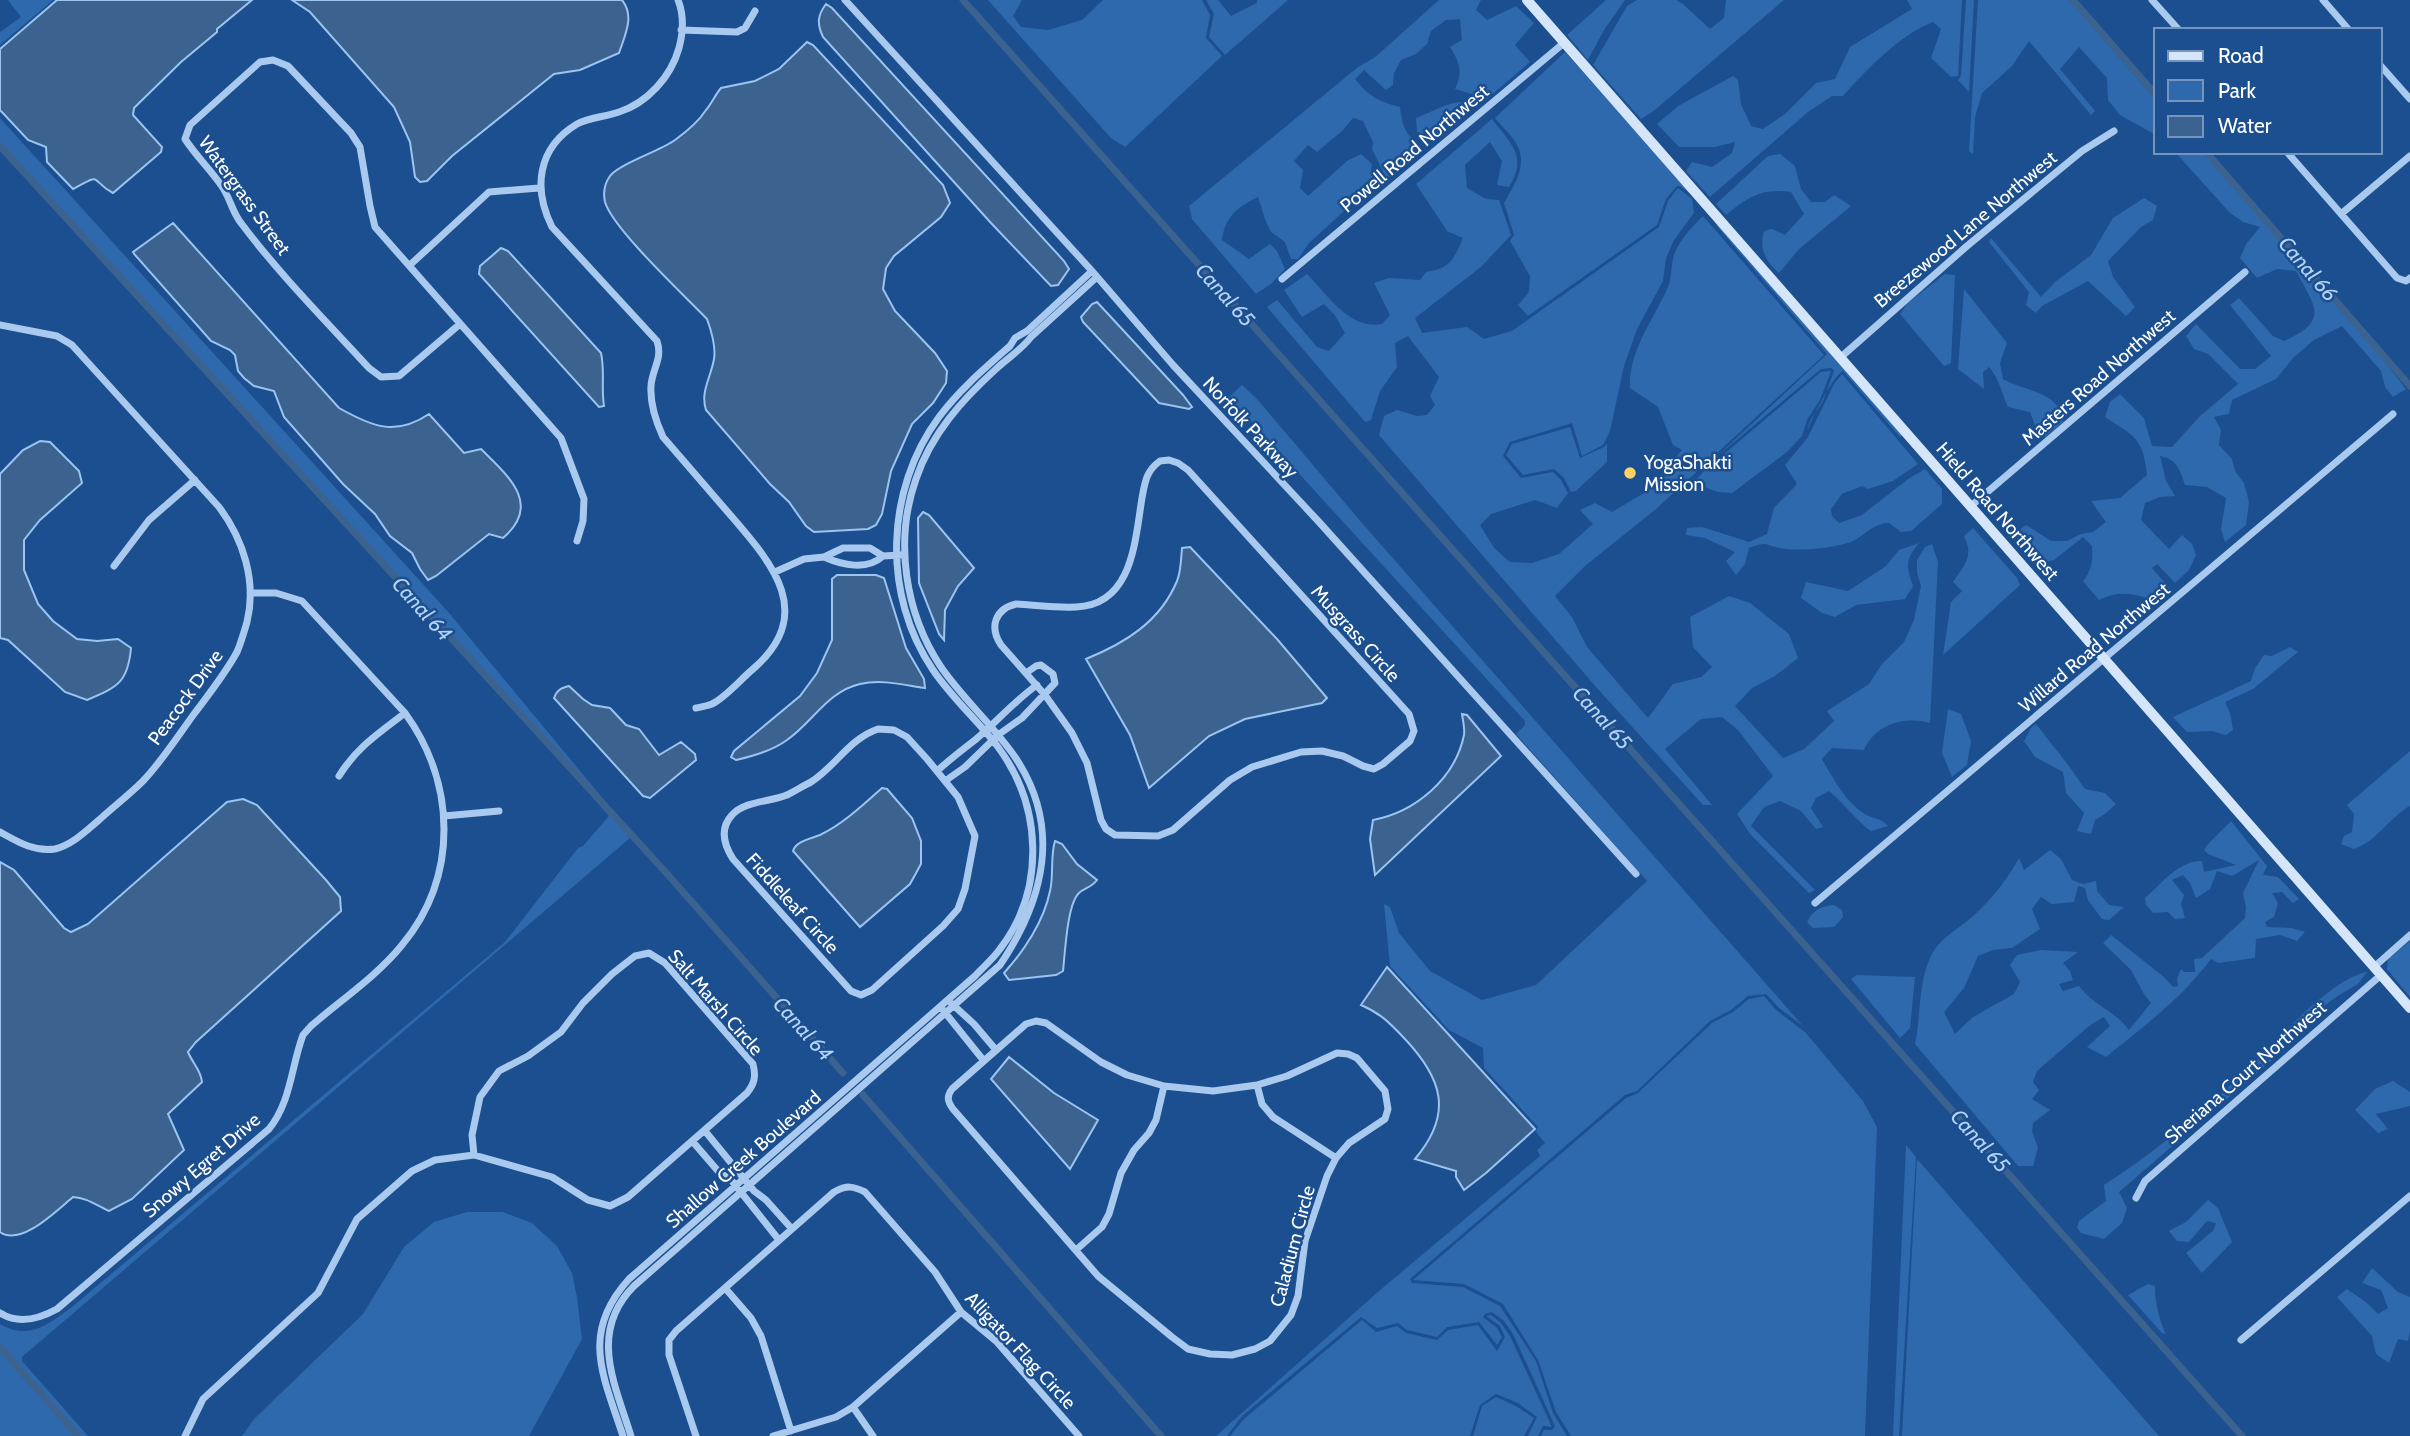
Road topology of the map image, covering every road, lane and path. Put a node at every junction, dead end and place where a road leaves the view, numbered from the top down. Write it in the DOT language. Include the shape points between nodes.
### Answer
graph roads {
  1 [pos="678,0"];
  2 [pos="845,0"];
  3 [pos="1527,0"];
  4 [pos="2152,0"];
  5 [pos="2323,0"];
  6 [pos="755,10"];
  7 [pos="2177,28"];
  8 [pos="2347,28"];
  9 [pos="681,30"];
  10 [pos="1563,39"];
  11 [pos="2382,67"];
  12 [pos="2410,99"];
  13 [pos="2114,131"];
  14 [pos="2289,154"];
  15 [pos="2410,156"];
  16 [pos="539,188"];
  17 [pos="2341,214"];
  18 [pos="410,265"];
  19 [pos="2245,272"];
  20 [pos="1095,274"];
  21 [pos="1282,279"];
  22 [pos="2408,279"];
  23 [pos="460,324"];
  24 [pos="0,325"];
  25 [pos="1841,357"];
  26 [pos="2393,414"];
  27 [pos="195,480"];
  28 [pos="1971,506"];
  29 [pos="577,541"];
  30 [pos="856,548"];
  31 [pos="901,555"];
  32 [pos="883,556"];
  33 [pos="824,557"];
  34 [pos="857,565"];
  35 [pos="114,566"];
  36 [pos="775,572"];
  37 [pos="250,593"];
  38 [pos="2104,658"];
  39 [pos="1026,673"];
  40 [pos="1037,685"];
  41 [pos="1045,695"];
  42 [pos="696,708"];
  43 [pos="405,713"];
  44 [pos="987,729"];
  45 [pos="995,737"];
  46 [pos="937,771"];
  47 [pos="339,776"];
  48 [pos="945,781"];
  49 [pos="499,811"];
  50 [pos="444,816"];
  51 [pos="0,832"];
  52 [pos="1636,874"];
  53 [pos="1815,903"];
  54 [pos="2410,935"];
  55 [pos="2377,971"];
  56 [pos="951,1003"];
  57 [pos="2410,1008"];
  58 [pos="943,1010"];
  59 [pos="996,1051"];
  60 [pos="984,1060"];
  61 [pos="1257,1085"];
  62 [pos="1164,1086"];
  63 [pos="705,1131"];
  64 [pos="693,1142"];
  65 [pos="474,1155"];
  66 [pos="1336,1158"];
  67 [pos="747,1182"];
  68 [pos="739,1189"];
  69 [pos="2410,1196"];
  70 [pos="2136,1198"];
  71 [pos="792,1229"];
  72 [pos="779,1240"];
  73 [pos="1076,1250"];
  74 [pos="725,1288"];
  75 [pos="961,1312"];
  76 [pos="0,1313"];
  77 [pos="2241,1340"];
  78 [pos="853,1406"];
  79 [pos="791,1431"];
  80 [pos="185,1436"];
  81 [pos="623,1436"];
  82 [pos="631,1436"];
  83 [pos="696,1436"];
  84 [pos="773,1436"];
  85 [pos="873,1436"];
  86 [pos="1079,1436"];
  1 -- 9 [label="street"];
  2 -- 20 [label="street, Norfolk Parkway"];
  3 -- 10 [label="street, Hield Road Northwest"];
  4 -- 7 [label="street"];
  5 -- 8 [label="street"];
  6 -- 9 [label="street" via="745,29 737,32"];
  9 -- 16 [label="street" via="677,57 658,86 620,112 579,123 563,135 544,163"];
  10 -- 21 [label="street, Powell Road Northwest"];
  10 -- 25 [label="street, Hield Road Northwest"];
  11 -- 12 [label="street"];
  13 -- 25 [label="street, Breezewood Lane Northwest" via="2040,185"];
  14 -- 17 [label="street"];
  15 -- 17 [label="street"];
  16 -- 18 [label="street" via="489,192"];
  16 -- 36 [label="street" via="552,227 657,341 659,360 651,387 663,437"];
  17 -- 22 [label="street" via="2397,278"];
  18 -- 23 [label="street, Watergrass Street"];
  18 -- 23 [label="street, Watergrass Street" via="376,227 360,147 288,66 273,60 260,62 190,125 185,139 226,191 238,220 276,267 381,377 400,376"];
  19 -- 28 [label="street, Masters Road Northwest"];
  20 -- 31 [label="street, Shallow Creek Boulevard" via="944,424 916,478"];
  20 -- 31 [label="street, Shallow Creek Boulevard" via="1015,338 938,418 908,474 901,498 897,533"];
  20 -- 52 [label="street, Norfolk Parkway" via="1172,365"];
  23 -- 29 [label="street, Watergrass Street" via="561,438 584,499"];
  24 -- 27 [label="street, Peacock Drive" via="57,335 72,345"];
  25 -- 28 [label="street, Hield Road Northwest"];
  26 -- 38 [label="street, Willard Road Northwest"];
  27 -- 35 [label="street" via="149,520"];
  27 -- 37 [label="street, Peacock Drive" via="230,522 242,546"];
  28 -- 38 [label="street, Hield Road Northwest"];
  30 -- 32 [label="street" via="870,548"];
  30 -- 33 [label="street" via="843,548"];
  30 -- 34 [label="street"];
  31 -- 32 [label="street"];
  31 -- 44 [label="street, Shallow Creek Boulevard" via="925,639"];
  32 -- 34 [label="street" via="872,564"];
  33 -- 34 [label="street"];
  33 -- 36 [label="street" via="804,559"];
  36 -- 42 [label="street" via="784,620 777,641 766,658 712,704"];
  37 -- 43 [label="street, Snowy Egret Drive" via="276,593 302,601"];
  37 -- 51 [label="street, Peacock Drive" via="238,650 141,783 71,843 39,850"];
  38 -- 53 [label="street, Willard Road Northwest"];
  38 -- 55 [label="street, Hield Road Northwest"];
  39 -- 40 [label="street, Musgrass Circle"];
  39 -- 41 [label="street" via="1041,665 1053,674 1055,683"];
  39 -- 41 [label="street, Musgrass Circle" via="995,636 999,614 1016,604 1091,605 1118,586 1131,559 1146,475 1160,461 1169,460 1188,470 1409,714 1414,731 1410,741 1374,769 1322,751 1301,752 1252,767 1230,780 1173,830 1158,836 1115,835 1101,820 1087,763 1072,733"];
  40 -- 41 [label="street, Musgrass Circle"];
  40 -- 44 [label="street"];
  41 -- 45 [label="street"];
  43 -- 47 [label="street" via="350,757"];
  43 -- 50 [label="street, Snowy Egret Drive" via="429,751"];
  44 -- 45 [label="street, Shallow Creek Boulevard"];
  44 -- 46 [label="street"];
  45 -- 48 [label="street"];
  45 -- 56 [label="street, Shallow Creek Boulevard" via="1017,760 1039,813 1041,870 1034,902 1017,941 1000,965"];
  46 -- 48 [label="street, Fiddleleaf Circle"];
  46 -- 48 [label="street, Fiddleleaf Circle" via="907,737 878,729 856,739 814,780 786,795 743,807 726,822 724,843 733,859 851,991 861,995 872,990 958,909 975,836 958,797"];
  49 -- 50 [label="street"];
  50 -- 76 [label="street, Snowy Egret Drive" via="444,850 437,881 417,926 387,962 303,1035 285,1101 269,1129 57,1309 21,1320"];
  54 -- 55 [label="street, Sheriana Court Northwest"];
  55 -- 57 [label="street, Hield Road Northwest"];
  55 -- 70 [label="street, Sheriana Court Northwest" via="2145,1181"];
  56 -- 58 [label="street, Shallow Creek Boulevard"];
  56 -- 59 [label="street"];
  58 -- 60 [label="street"];
  58 -- 67 [label="street, Shallow Creek Boulevard"];
  59 -- 60 [label="street, Caladium Circle"];
  59 -- 62 [label="street, Caladium Circle" via="1026,1024 1046,1023 1101,1062"];
  60 -- 73 [label="street, Caladium Circle" via="952,1089 948,1102"];
  61 -- 62 [label="street, Caladium Circle" via="1213,1091"];
  61 -- 66 [label="street" via="1262,1104 1273,1116"];
  61 -- 66 [label="street, Caladium Circle" via="1337,1053 1357,1058 1385,1091 1388,1109 1385,1119 1349,1143"];
  62 -- 73 [label="street" via="1156,1120 1121,1173 1109,1214 1102,1227"];
  63 -- 64 [label="street, Salt Marsh Circle"];
  63 -- 65 [label="street, Salt Marsh Circle" via="753,1086 753,1064 665,963 649,953 635,956 612,974 561,1032 499,1071 480,1097 472,1135"];
  63 -- 67 [label="street"];
  64 -- 65 [label="street, Salt Marsh Circle" via="628,1197 610,1206 588,1200 552,1177"];
  64 -- 68 [label="street"];
  65 -- 80 [label="street, Salt Marsh Circle" via="435,1160 412,1171 356,1219 318,1293 203,1399"];
  66 -- 73 [label="street, Caladium Circle" via="1305,1241 1291,1315 1280,1331 1255,1349 1233,1355 1188,1349 1110,1287"];
  67 -- 68 [label="street, Shallow Creek Boulevard"];
  67 -- 71 [label="street"];
  68 -- 72 [label="street"];
  68 -- 81 [label="street, Shallow Creek Boulevard" via="614,1295 600,1330 600,1359"];
  68 -- 82 [label="street, Shallow Creek Boulevard" via="634,1286 614,1314 608,1331 608,1357"];
  69 -- 77 [label="street"];
  71 -- 72 [label="street, Alligator Flag Circle"];
  71 -- 75 [label="street, Alligator Flag Circle" via="834,1192 853,1186 865,1192 935,1272"];
  72 -- 74 [label="street, Alligator Flag Circle"];
  74 -- 79 [label="street" via="761,1336"];
  74 -- 83 [label="street, Alligator Flag Circle" via="669,1340 669,1355"];
  75 -- 78 [label="street"];
  75 -- 86 [label="street, Alligator Flag Circle" via="996,1341"];
  78 -- 79 [label="street"];
  78 -- 85 [label="street"];
  79 -- 84 [label="street"];
}
